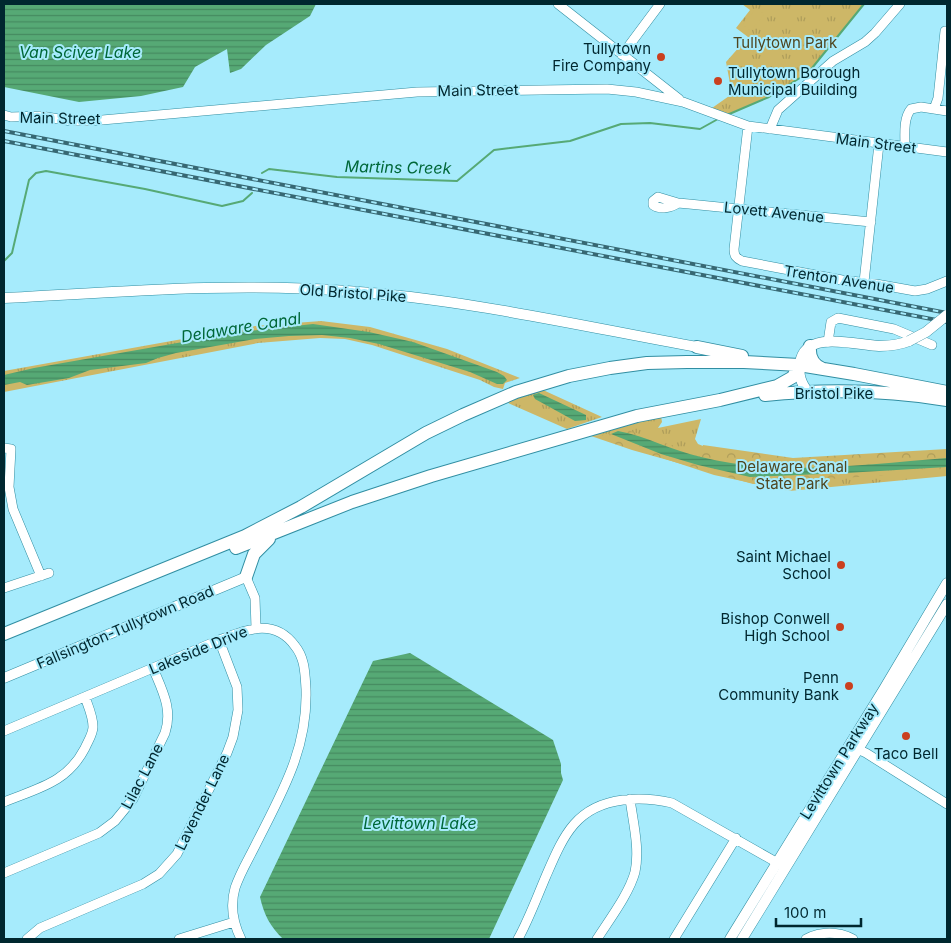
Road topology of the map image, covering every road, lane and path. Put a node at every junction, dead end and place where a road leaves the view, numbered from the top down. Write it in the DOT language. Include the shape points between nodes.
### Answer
graph roads {
  1 [pos="558,4"];
  2 [pos="660,4"];
  3 [pos="900,4"];
  4 [pos="945,31"];
  5 [pos="622,55"];
  6 [pos="683,102"];
  7 [pos="934,109"];
  8 [pos="947,111"];
  9 [pos="4,115"];
  10 [pos="748,126"];
  11 [pos="770,129"];
  12 [pos="879,144"];
  13 [pos="905,147"];
  14 [pos="947,152"];
  15 [pos="678,203"];
  16 [pos="738,209"];
  17 [pos="871,222"];
  18 [pos="947,281"];
  19 [pos="864,282"];
  20 [pos="4,298"];
  21 [pos="947,316"];
  22 [pos="828,342"];
  23 [pos="810,346"];
  24 [pos="932,346"];
  25 [pos="697,347"];
  26 [pos="784,364"];
  27 [pos="799,365"];
  28 [pos="823,369"];
  29 [pos="808,392"];
  30 [pos="947,392"];
  31 [pos="720,400"];
  32 [pos="947,400"];
  33 [pos="4,448"];
  34 [pos="279,531"];
  35 [pos="246,577"];
  36 [pos="947,583"];
  37 [pos="4,588"];
  38 [pos="947,604"];
  39 [pos="256,628"];
  40 [pos="4,634"];
  41 [pos="219,640"];
  42 [pos="4,642"];
  43 [pos="153,668"];
  44 [pos="4,678"];
  45 [pos="84,697"];
  46 [pos="4,731"];
  47 [pos="849,745"];
  48 [pos="858,750"];
  49 [pos="630,799"];
  50 [pos="4,802"];
  51 [pos="947,804"];
  52 [pos="736,838"];
  53 [pos="777,862"];
  54 [pos="786,868"];
  55 [pos="4,873"];
  56 [pos="234,922"];
  57 [pos="27,939"];
  58 [pos="179,939"];
  59 [pos="241,939"];
  60 [pos="518,939"];
  61 [pos="597,939"];
  62 [pos="674,939"];
  63 [pos="730,939"];
  64 [pos="742,939"];
  65 [pos="806,939"];
  66 [pos="853,939"];
  1 -- 5 [label="street"];
  2 -- 5 [label="street"];
  3 -- 11 [label="street" via="865,42 832,61 778,110"];
  4 -- 7 [label="street"];
  5 -- 6 [label="street"];
  6 -- 9 [label="street, Main Street" via="607,89 452,90 91,121"];
  6 -- 10 [label="street, Main Street"];
  7 -- 8 [label="street"];
  7 -- 13 [label="street" via="921,107 909,112"];
  10 -- 11 [label="street, Main Street"];
  10 -- 16 [label="street"];
  11 -- 12 [label="street, Main Street"];
  12 -- 13 [label="street, Main Street"];
  12 -- 17 [label="street"];
  13 -- 14 [label="street, Main Street"];
  15 -- 16 [label="street, Lovett Avenue"];
  16 -- 17 [label="street, Lovett Avenue"];
  16 -- 19 [label="street, Trenton Avenue" via="734,254 742,262"];
  17 -- 19 [label="street"];
  18 -- 19 [label="street, Trenton Avenue" via="915,290"];
  20 -- 25 [label="main road, Old Bristol Pike" via="153,290 345,290 432,300"];
  21 -- 22 [label="main road, bridge" via="926,332 892,346"];
  22 -- 23 [label="main road"];
  22 -- 24 [label="street" via="831,322 838,318 894,329"];
  23 -- 27 [label="main road"];
  23 -- 28 [label="highway" via="812,360"];
  25 -- 26 [label="highway"];
  26 -- 27 [label="highway, Bristol Pike"];
  26 -- 40 [label="highway" via="696,362 629,365 569,376 516,392 433,430 302,507 245,536"];
  27 -- 28 [label="highway, Bristol Pike"];
  27 -- 29 [label="main road" via="800,380"];
  27 -- 31 [label="highway" via="793,377 782,384"];
  28 -- 30 [label="highway, Bristol Pike"];
  29 -- 31 [label="highway, Bristol Pike"];
  29 -- 32 [label="highway, Bristol Pike"];
  31 -- 34 [label="highway" via="637,416 431,476"];
  33 -- 37 [label="street" via="11,449 13,509 45,574"];
  34 -- 35 [label="highway" via="257,550"];
  34 -- 42 [label="highway"];
  35 -- 39 [label="street" via="255,598"];
  35 -- 44 [label="main road, Fallsington-Tullytown Road"];
  36 -- 47 [label="main road, Levittown Parkway"];
  38 -- 48 [label="main road, Levittown Parkway"];
  39 -- 41 [label="street, Lakeside Drive"];
  39 -- 56 [label="street, Lakeside Drive" via="277,631 296,647 305,674 306,708 296,758 235,889"];
  41 -- 43 [label="street, Lakeside Drive"];
  41 -- 57 [label="street, Lavender Lane" via="237,687 237,719 227,753 177,854 159,874 144,884 40,928"];
  43 -- 45 [label="street, Lakeside Drive"];
  43 -- 55 [label="street, Lilac Lane" via="166,698 168,720 165,733 129,806 99,833"];
  45 -- 46 [label="street, Lakeside Drive"];
  45 -- 50 [label="street" via="93,726 78,761 62,777"];
  47 -- 48 [label="street"];
  47 -- 53 [label="main road, Levittown Parkway"];
  48 -- 51 [label="street"];
  48 -- 54 [label="main road, Levittown Parkway"];
  49 -- 52 [label="street" via="655,799 672,804"];
  49 -- 60 [label="street" via="599,805 570,828 557,849"];
  49 -- 61 [label="street" via="635,872"];
  52 -- 53 [label="street"];
  52 -- 62 [label="street"];
  53 -- 54 [label="street"];
  53 -- 63 [label="main road, Levittown Parkway"];
  54 -- 64 [label="main road, Levittown Parkway"];
  56 -- 58 [label="street"];
  56 -- 59 [label="street, Lakeside Drive"];
  65 -- 66 [label="street" via="833,932"];
}
